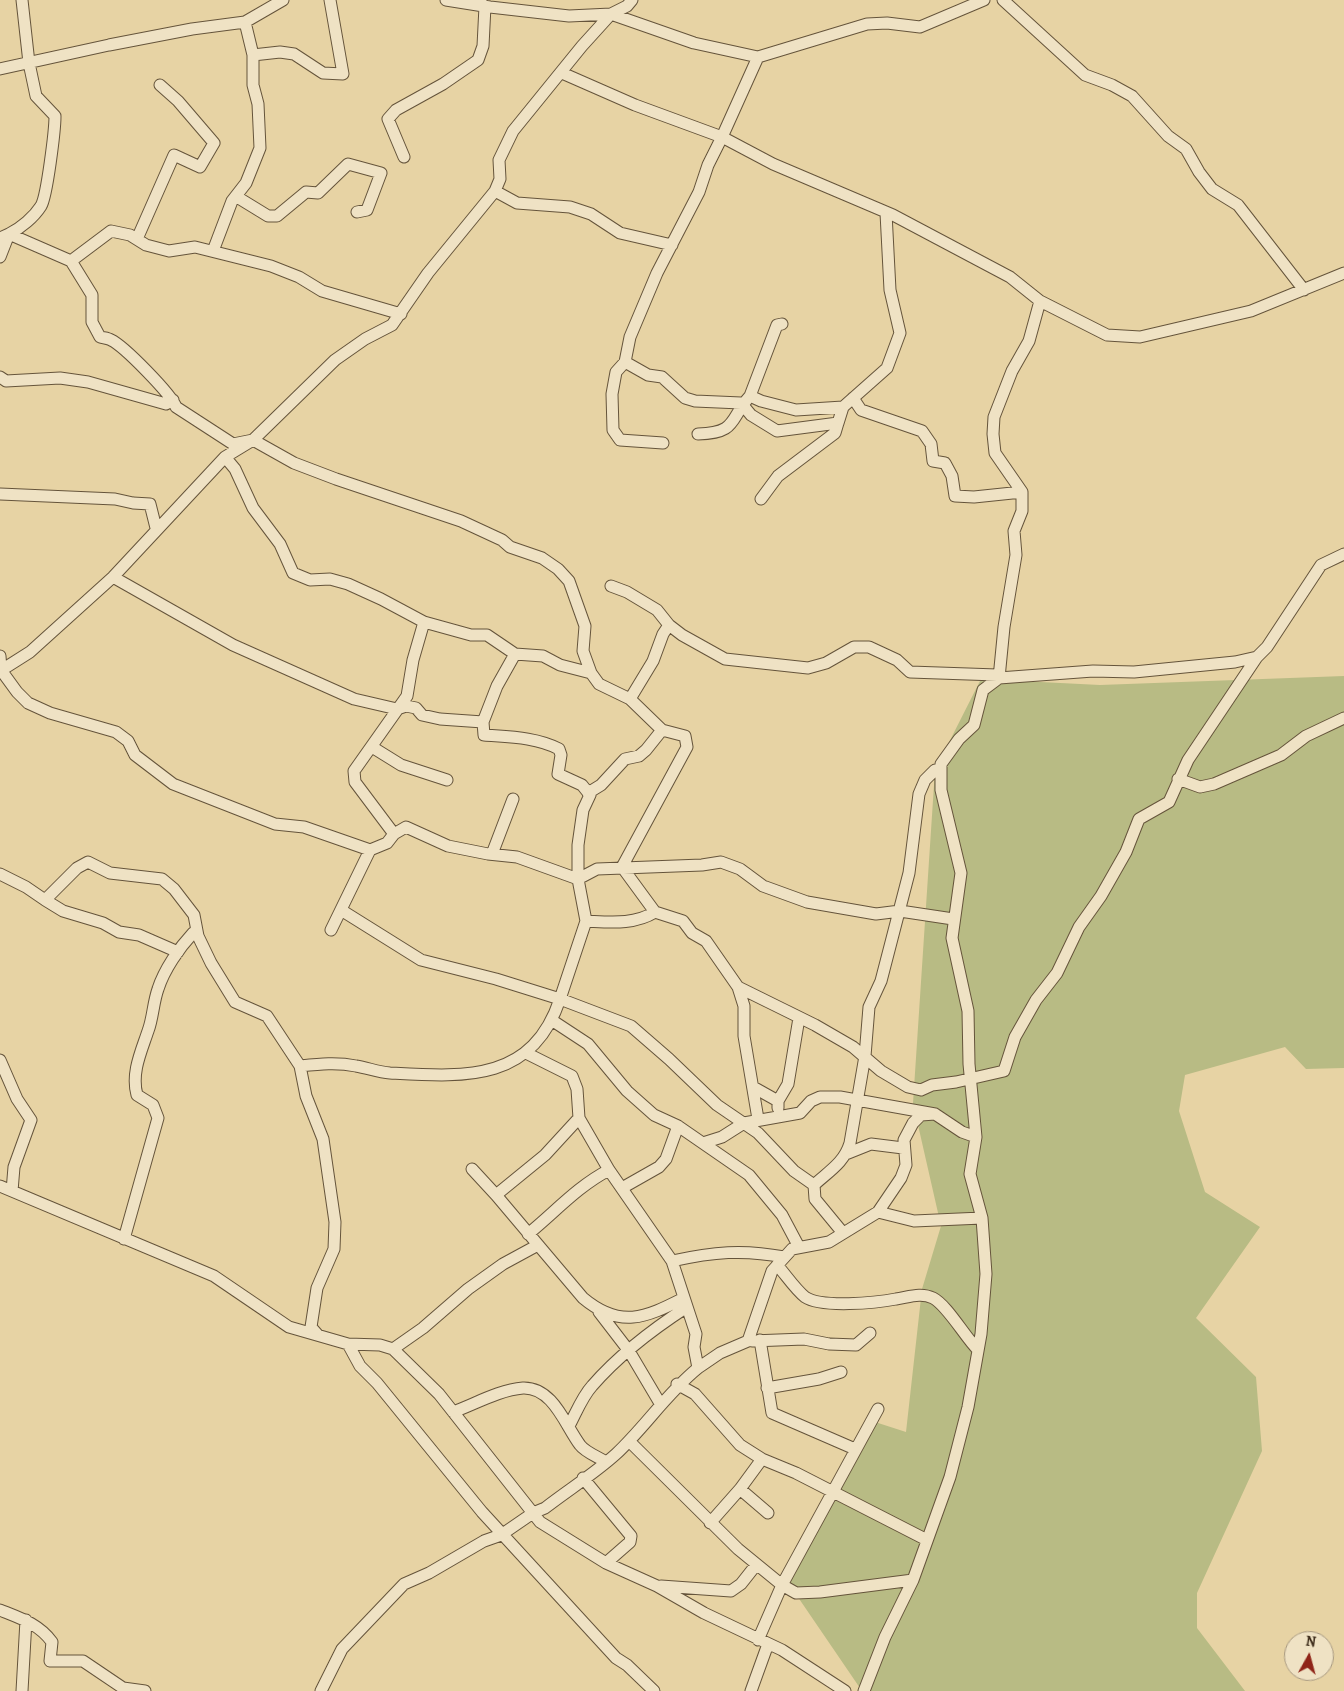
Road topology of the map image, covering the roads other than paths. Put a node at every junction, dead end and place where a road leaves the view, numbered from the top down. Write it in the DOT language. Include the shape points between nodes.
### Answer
graph roads {
  1 [pos="22,0"];
  2 [pos="283,0"];
  3 [pos="330,0"];
  4 [pos="446,0"];
  5 [pos="473,0"];
  6 [pos="632,0"];
  7 [pos="984,0"];
  8 [pos="1003,0"];
  9 [pos="485,6"];
  10 [pos="611,14"];
  11 [pos="245,22"];
  12 [pos="253,55"];
  13 [pos="758,57"];
  14 [pos="29,63"];
  15 [pos="0,69"];
  16 [pos="562,73"];
  17 [pos="160,84"];
  18 [pos="722,137"];
  19 [pos="404,157"];
  20 [pos="494,191"];
  21 [pos="237,197"];
  22 [pos="356,212"];
  23 [pos="886,212"];
  24 [pos="5,236"];
  25 [pos="137,239"];
  26 [pos="672,245"];
  27 [pos="213,251"];
  28 [pos="0,257"];
  29 [pos="71,261"];
  30 [pos="1344,273"];
  31 [pos="1304,290"];
  32 [pos="1040,301"];
  33 [pos="401,314"];
  34 [pos="782,324"];
  35 [pos="625,362"];
  36 [pos="0,378"];
  37 [pos="853,398"];
  38 [pos="173,400"];
  39 [pos="746,400"];
  40 [pos="843,407"];
  41 [pos="838,423"];
  42 [pos="698,434"];
  43 [pos="253,440"];
  44 [pos="662,443"];
  45 [pos="225,457"];
  46 [pos="1022,492"];
  47 [pos="0,494"];
  48 [pos="761,499"];
  49 [pos="156,528"];
  50 [pos="1344,554"];
  51 [pos="113,577"];
  52 [pos="611,586"];
  53 [pos="424,622"];
  54 [pos="669,625"];
  55 [pos="515,654"];
  56 [pos="0,656"];
  57 [pos="1257,656"];
  58 [pos="1,671"];
  59 [pos="591,673"];
  60 [pos="999,678"];
  61 [pos="630,699"];
  62 [pos="397,709"];
  63 [pos="1344,718"];
  64 [pos="483,722"];
  65 [pos="662,730"];
  66 [pos="372,747"];
  67 [pos="935,770"];
  68 [pos="1178,779"];
  69 [pos="447,780"];
  70 [pos="588,793"];
  71 [pos="513,799"];
  72 [pos="394,834"];
  73 [pos="370,850"];
  74 [pos="492,854"];
  75 [pos="622,867"];
  76 [pos="0,874"];
  77 [pos="578,879"];
  78 [pos="45,900"];
  79 [pos="341,910"];
  80 [pos="900,910"];
  81 [pos="655,912"];
  82 [pos="953,919"];
  83 [pos="586,921"];
  84 [pos="332,930"];
  85 [pos="198,936"];
  86 [pos="178,952"];
  87 [pos="738,987"];
  88 [pos="560,999"];
  89 [pos="799,1018"];
  90 [pos="553,1021"];
  91 [pos="526,1053"];
  92 [pos="865,1056"];
  93 [pos="1,1062"];
  94 [pos="300,1066"];
  95 [pos="970,1077"];
  96 [pos="753,1087"];
  97 [pos="778,1101"];
  98 [pos="856,1101"];
  99 [pos="935,1114"];
  100 [pos="779,1117"];
  101 [pos="579,1118"];
  102 [pos="758,1119"];
  103 [pos="744,1123"];
  104 [pos="678,1126"];
  105 [pos="976,1137"];
  106 [pos="703,1143"];
  107 [pos="903,1148"];
  108 [pos="846,1154"];
  109 [pos="472,1169"];
  110 [pos="609,1170"];
  111 [pos="814,1185"];
  112 [pos="0,1186"];
  113 [pos="622,1188"];
  114 [pos="12,1191"];
  115 [pos="496,1195"];
  116 [pos="878,1212"];
  117 [pos="982,1218"];
  118 [pos="528,1234"];
  119 [pos="844,1234"];
  120 [pos="124,1239"];
  121 [pos="538,1245"];
  122 [pos="798,1247"];
  123 [pos="781,1261"];
  124 [pos="672,1262"];
  125 [pos="686,1303"];
  126 [pos="599,1312"];
  127 [pos="870,1333"];
  128 [pos="318,1335"];
  129 [pos="754,1341"];
  130 [pos="348,1344"];
  131 [pos="393,1349"];
  132 [pos="978,1350"];
  133 [pos="629,1351"];
  134 [pos="698,1368"];
  135 [pos="841,1372"];
  136 [pos="677,1384"];
  137 [pos="767,1388"];
  138 [pos="661,1405"];
  139 [pos="878,1409"];
  140 [pos="453,1412"];
  141 [pos="569,1426"];
  142 [pos="629,1441"];
  143 [pos="855,1449"];
  144 [pos="762,1459"];
  145 [pos="606,1462"];
  146 [pos="583,1478"];
  147 [pos="740,1488"];
  148 [pos="830,1493"];
  149 [pos="532,1513"];
  150 [pos="768,1513"];
  151 [pos="710,1523"];
  152 [pos="501,1535"];
  153 [pos="927,1540"];
  154 [pos="606,1563"];
  155 [pos="756,1566"];
  156 [pos="913,1580"];
  157 [pos="782,1585"];
  158 [pos="657,1586"];
  159 [pos="0,1610"];
  160 [pos="26,1620"];
  161 [pos="763,1642"];
  162 [pos="22,1691"];
  163 [pos="145,1691"];
  164 [pos="321,1691"];
  165 [pos="654,1691"];
  166 [pos="751,1691"];
  167 [pos="844,1691"];
  168 [pos="864,1691"];
  1 -- 14 [label="street"];
  2 -- 11 [label="street"];
  3 -- 12 [label="street" via="343,74 323,73 294,54"];
  4 -- 9 [label="street"];
  5 -- 9 [label="street"];
  6 -- 10 [label="street"];
  7 -- 13 [label="street" via="920,27 867,24"];
  8 -- 31 [label="street" via="1085,75 1132,96 1168,136 1186,149 1212,188 1238,205"];
  9 -- 10 [label="street" via="569,16"];
  9 -- 19 [label="street" via="483,46 478,60 396,110 388,119"];
  10 -- 13 [label="street" via="694,43"];
  10 -- 16 [label="street"];
  11 -- 12 [label="street"];
  11 -- 14 [label="street" via="118,43"];
  12 -- 21 [label="street" via="260,148"];
  13 -- 18 [label="street"];
  14 -- 15 [label="street"];
  14 -- 24 [label="street" via="36,96 55,116 56,132 42,205 20,229"];
  16 -- 18 [label="street"];
  16 -- 20 [label="street" via="513,131 499,160 500,179"];
  17 -- 25 [label="street" via="214,143 200,167 174,155"];
  18 -- 23 [label="street" via="773,164"];
  18 -- 26 [label="street"];
  20 -- 26 [label="street" via="517,203 570,208 591,214 620,233"];
  20 -- 33 [label="street" via="428,273"];
  21 -- 22 [label="street" via="268,216 277,216 306,192 318,193 348,164 381,173 367,210"];
  21 -- 27 [label="street" via="232,201"];
  23 -- 32 [label="street" via="1010,277"];
  23 -- 37 [label="street" via="890,290 900,333 887,368"];
  24 -- 28 [label="street"];
  24 -- 29 [label="street"];
  25 -- 27 [label="street" via="169,251 195,247"];
  25 -- 29 [label="street" via="111,231"];
  26 -- 35 [label="street" via="630,337"];
  27 -- 33 [label="street" via="271,266 299,276 322,291"];
  29 -- 38 [label="street" via="92,295 92,322 100,337 126,350"];
  30 -- 31 [label="street"];
  31 -- 32 [label="street" via="1251,311 1140,338 1107,335"];
  32 -- 46 [label="street" via="1029,341 1012,371 994,417 995,453"];
  33 -- 43 [label="street" via="392,325 335,360"];
  34 -- 39 [label="street" via="777,325"];
  35 -- 39 [label="street" via="662,377 686,398 695,401"];
  35 -- 44 [label="street" via="616,372 612,394 613,430 620,440"];
  36 -- 38 [label="street" via="6,381 60,378 88,382 166,404"];
  37 -- 40 [label="street"];
  37 -- 46 [label="street" via="861,410 922,431 931,444 933,461 945,463 952,476 955,496"];
  38 -- 43 [label="street" via="176,406 233,444"];
  39 -- 40 [label="street" via="796,410"];
  39 -- 41 [label="street" via="751,416 777,431"];
  39 -- 42 [label="street" via="733,423 724,430"];
  40 -- 41 [label="street"];
  41 -- 48 [label="street" via="835,433 778,476"];
  43 -- 45 [label="street"];
  43 -- 59 [label="street" via="294,463 461,521 510,547 542,558 558,569 569,580 585,626 583,651"];
  45 -- 49 [label="street"];
  45 -- 53 [label="street" via="235,469 253,508 280,544 293,573 310,580 330,579 348,584"];
  46 -- 60 [label="street" via="1022,511 1014,531 1016,555"];
  47 -- 49 [label="street" via="115,499 150,504"];
  49 -- 51 [label="street"];
  50 -- 57 [label="street" via="1321,565 1267,647"];
  51 -- 58 [label="street" via="30,652"];
  51 -- 62 [label="street" via="233,645 310,681 354,699"];
  52 -- 54 [label="street" via="657,610"];
  53 -- 55 [label="street" via="471,635 487,635"];
  53 -- 62 [label="street" via="407,696"];
  54 -- 60 [label="street" via="725,659 808,668 826,663 854,647 869,647 897,660 910,672 997,675"];
  54 -- 61 [label="street" via="653,661"];
  55 -- 59 [label="street" via="543,656 560,665"];
  55 -- 64 [label="street" via="497,686"];
  56 -- 58 [label="street"];
  57 -- 60 [label="street" via="1235,662 1134,672 1093,671"];
  57 -- 68 [label="street"];
  58 -- 73 [label="street" via="28,703 50,713 116,732 128,741 136,755 173,784 275,824 304,827"];
  59 -- 61 [label="street" via="600,684"];
  60 -- 82 [label="street" via="983,690 974,725 941,764 940,790 961,872"];
  61 -- 65 [label="street"];
  62 -- 64 [label="street" via="406,706 416,708 422,715 440,719"];
  62 -- 66 [label="street"];
  63 -- 68 [label="street" via="1306,736 1281,755 1214,784 1200,787"];
  64 -- 70 [label="street" via="484,735 532,739 558,749 561,755 558,774 582,785"];
  65 -- 70 [label="street" via="639,756 625,760"];
  65 -- 75 [label="street" via="685,736 686,747"];
  66 -- 69 [label="street" via="401,765"];
  66 -- 72 [label="street" via="354,771 355,782"];
  67 -- 80 [label="street" via="925,780 919,794 909,873"];
  68 -- 95 [label="street" via="1168,802 1139,819 1126,852 1102,896 1079,927 1057,973 1036,1000 1015,1037 1004,1071"];
  70 -- 77 [label="street" via="590,796 583,810 579,838"];
  71 -- 74 [label="street"];
  72 -- 73 [label="street" via="387,843"];
  72 -- 74 [label="street" via="406,827 448,846"];
  73 -- 79 [label="street"];
  74 -- 77 [label="street" via="517,857"];
  75 -- 77 [label="street" via="597,869"];
  75 -- 80 [label="street" via="721,862 740,869 763,886 807,902 876,914"];
  75 -- 81 [label="street"];
  76 -- 78 [label="street"];
  77 -- 83 [label="street"];
  78 -- 85 [label="street" via="77,868 88,862 110,873 162,879 182,896 194,914"];
  78 -- 86 [label="street" via="63,911 103,923 119,932 139,935"];
  79 -- 84 [label="street"];
  79 -- 88 [label="street" via="421,960"];
  80 -- 82 [label="street"];
  80 -- 92 [label="street" via="881,981 869,1007"];
  81 -- 83 [label="street" via="632,921"];
  81 -- 87 [label="street" via="683,921 692,933 706,941"];
  82 -- 95 [label="street" via="952,938 968,1011"];
  83 -- 88 [label="street"];
  85 -- 86 [label="street" via="193,934"];
  85 -- 94 [label="street" via="235,1002 267,1016"];
  86 -- 120 [label="street" via="157,990 134,1081 137,1095 153,1106 158,1118"];
  87 -- 89 [label="street"];
  87 -- 96 [label="street" via="744,1006 744,1036"];
  88 -- 90 [label="street"];
  88 -- 103 [label="street" via="630,1026 717,1105"];
  89 -- 92 [label="street"];
  89 -- 97 [label="street" via="788,1084"];
  90 -- 91 [label="street"];
  90 -- 104 [label="street" via="588,1044 626,1091 654,1115"];
  91 -- 94 [label="street" via="502,1068 477,1072 391,1073 328,1063"];
  91 -- 101 [label="street" via="572,1076 577,1089"];
  92 -- 95 [label="street" via="881,1072 908,1087 921,1090"];
  92 -- 98 [label="street"];
  93 -- 114 [label="street" via="17,1099 31,1120 14,1167"];
  94 -- 128 [label="street" via="306,1096 323,1140 335,1222 334,1249 317,1288 313,1309 312,1327"];
  95 -- 105 [label="street"];
  96 -- 97 [label="street"];
  96 -- 102 [label="street"];
  97 -- 100 [label="street"];
  98 -- 99 [label="street"];
  98 -- 100 [label="street" via="820,1097 800,1113"];
  98 -- 108 [label="street"];
  99 -- 105 [label="street"];
  99 -- 107 [label="street" via="921,1115 913,1123"];
  100 -- 102 [label="street"];
  101 -- 110 [label="street"];
  101 -- 115 [label="street" via="545,1155"];
  102 -- 103 [label="street"];
  103 -- 106 [label="street" via="722,1137"];
  103 -- 111 [label="street" via="773,1146 794,1171"];
  104 -- 106 [label="street"];
  104 -- 113 [label="street" via="666,1159 659,1167"];
  105 -- 117 [label="street" via="970,1174"];
  106 -- 122 [label="street" via="749,1175 782,1215"];
  107 -- 108 [label="street" via="871,1144"];
  107 -- 116 [label="street" via="906,1165"];
  108 -- 111 [label="street"];
  109 -- 115 [label="street"];
  110 -- 113 [label="street"];
  110 -- 118 [label="street" via="576,1191 570,1200"];
  111 -- 119 [label="street" via="815,1199"];
  112 -- 114 [label="street"];
  113 -- 124 [label="street"];
  114 -- 120 [label="street"];
  115 -- 118 [label="street"];
  116 -- 117 [label="street" via="914,1220"];
  116 -- 119 [label="street"];
  117 -- 132 [label="street" via="986,1274"];
  118 -- 121 [label="street"];
  119 -- 122 [label="street" via="829,1242"];
  120 -- 128 [label="street" via="214,1276 289,1327"];
  121 -- 126 [label="street" via="582,1298"];
  121 -- 131 [label="street" via="504,1264"];
  122 -- 123 [label="street"];
  123 -- 124 [label="street" via="756,1251 730,1251"];
  123 -- 129 [label="street" via="772,1271"];
  123 -- 132 [label="street" via="806,1297 817,1301 854,1304 920,1295 931,1297 940,1302 965,1338"];
  124 -- 125 [label="street"];
  125 -- 126 [label="street" via="640,1317"];
  125 -- 133 [label="street"];
  125 -- 134 [label="street" via="696,1334 694,1347"];
  126 -- 133 [label="street"];
  127 -- 129 [label="street" via="856,1345 804,1339"];
  128 -- 130 [label="street"];
  129 -- 134 [label="street" via="720,1353"];
  129 -- 137 [label="street"];
  130 -- 131 [label="street" via="380,1345"];
  130 -- 152 [label="street" via="360,1366"];
  131 -- 140 [label="street"];
  132 -- 153 [label="street" via="968,1407 950,1477"];
  133 -- 138 [label="street"];
  133 -- 141 [label="street" via="591,1387"];
  134 -- 136 [label="street"];
  135 -- 137 [label="street"];
  136 -- 138 [label="street"];
  136 -- 144 [label="street" via="695,1394 740,1445"];
  137 -- 143 [label="street" via="772,1413"];
  138 -- 142 [label="street"];
  139 -- 143 [label="street"];
  140 -- 141 [label="street" via="504,1392 524,1388 545,1394"];
  140 -- 149 [label="street"];
  141 -- 145 [label="street" via="581,1447"];
  142 -- 145 [label="street"];
  142 -- 151 [label="street"];
  143 -- 148 [label="street"];
  144 -- 147 [label="street"];
  144 -- 148 [label="street" via="796,1473"];
  145 -- 146 [label="street"];
  146 -- 149 [label="street" via="545,1508"];
  146 -- 154 [label="street" via="631,1536 630,1542"];
  147 -- 150 [label="street"];
  147 -- 151 [label="street"];
  148 -- 153 [label="street"];
  148 -- 157 [label="street"];
  149 -- 152 [label="street"];
  149 -- 154 [label="street" via="540,1522"];
  151 -- 155 [label="street"];
  152 -- 164 [label="street" via="404,1584 342,1649"];
  152 -- 165 [label="street" via="616,1658"];
  153 -- 156 [label="street"];
  154 -- 158 [label="street"];
  155 -- 157 [label="street"];
  155 -- 158 [label="street" via="731,1591"];
  156 -- 157 [label="street" via="796,1593"];
  156 -- 168 [label="street"];
  157 -- 161 [label="street"];
  158 -- 161 [label="street"];
  159 -- 160 [label="street"];
  160 -- 162 [label="street"];
  160 -- 163 [label="street" via="44,1631 52,1642 50,1661 83,1661 123,1688"];
  161 -- 166 [label="street"];
  161 -- 167 [label="street" via="782,1650"];
}
